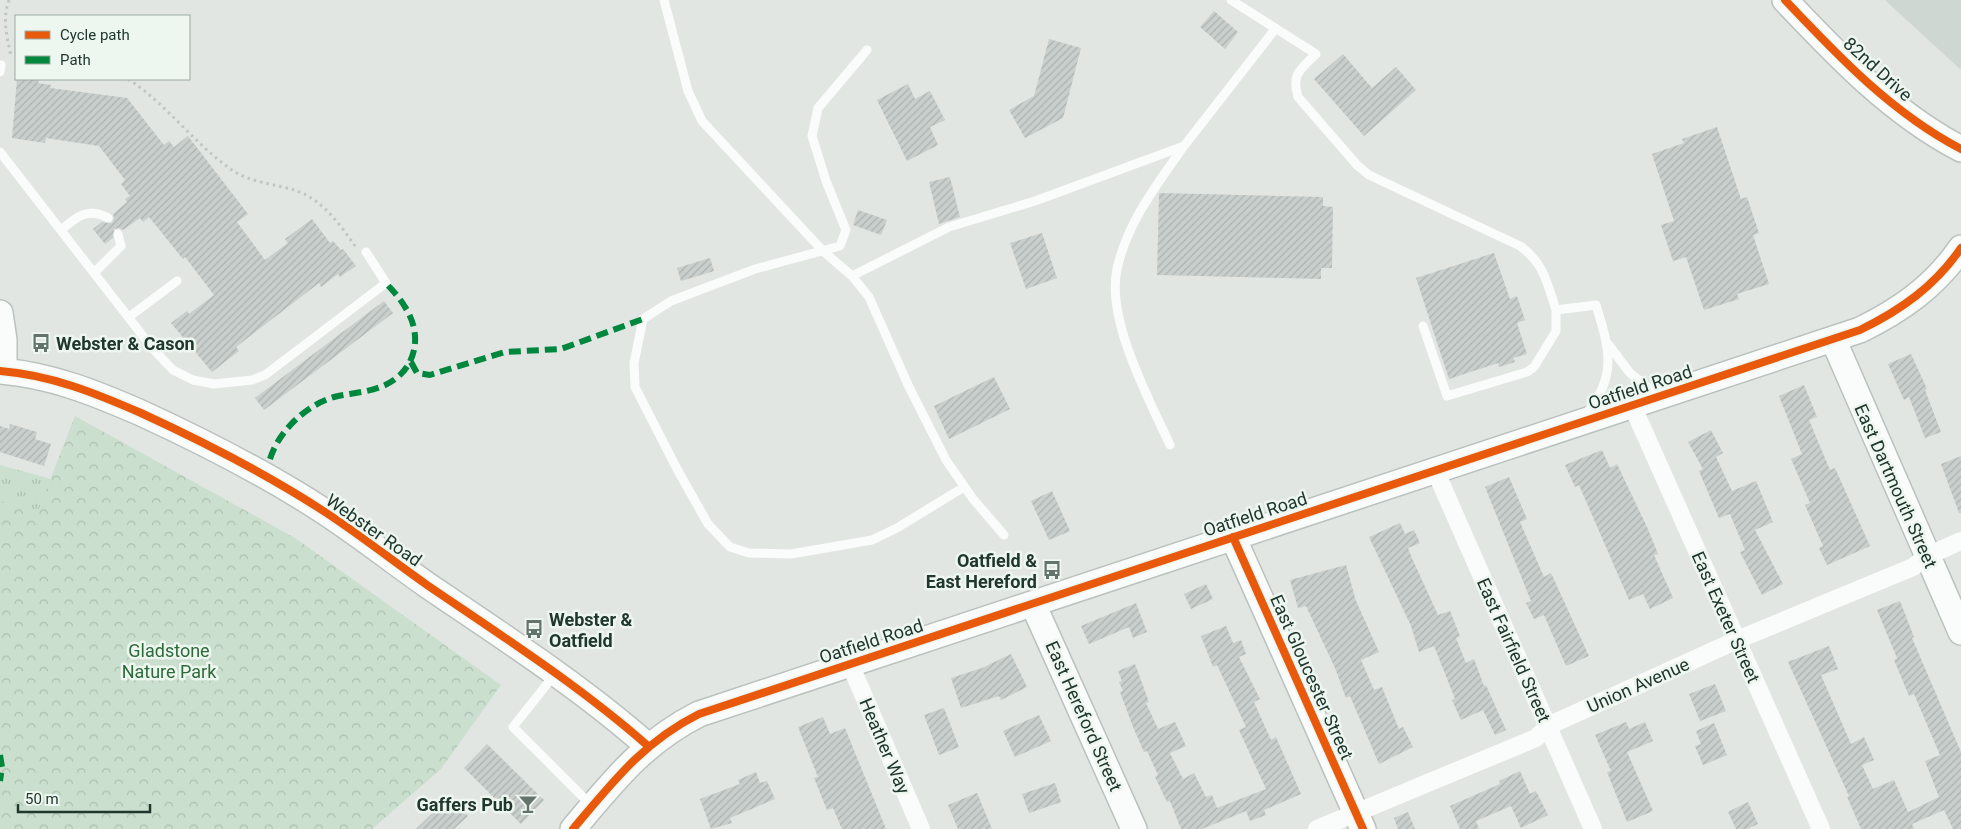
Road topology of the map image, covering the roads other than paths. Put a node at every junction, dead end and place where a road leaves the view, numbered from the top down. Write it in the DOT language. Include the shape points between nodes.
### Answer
graph roads {
  1 [pos="664,0"];
  2 [pos="1231,0"];
  3 [pos="1785,0"];
  4 [pos="1276,28"];
  5 [pos="867,50"];
  6 [pos="1184,146"];
  7 [pos="1961,149"];
  8 [pos="0,152"];
  9 [pos="108,218"];
  10 [pos="61,230"];
  11 [pos="118,234"];
  12 [pos="1961,248"];
  13 [pos="823,251"];
  14 [pos="366,252"];
  15 [pos="94,273"];
  16 [pos="852,276"];
  17 [pos="177,281"];
  18 [pos="1556,310"];
  19 [pos="0,313"];
  20 [pos="129,317"];
  21 [pos="1423,326"];
  22 [pos="1833,339"];
  23 [pos="1608,344"];
  24 [pos="2,371"];
  25 [pos="1659,396"];
  26 [pos="1632,405"];
  27 [pos="1575,424"];
  28 [pos="1170,445"];
  29 [pos="1435,470"];
  30 [pos="964,487"];
  31 [pos="1004,535"];
  32 [pos="1234,537"];
  33 [pos="1961,541"];
  34 [pos="1927,556"];
  35 [pos="1033,604"];
  36 [pos="1961,632"];
  37 [pos="1737,640"];
  38 [pos="850,664"];
  39 [pos="555,674"];
  40 [pos="1548,726"];
  41 [pos="648,746"];
  42 [pos="592,806"];
  43 [pos="1359,821"];
  44 [pos="572,829"];
  45 [pos="921,829"];
  46 [pos="1134,829"];
  47 [pos="1317,829"];
  48 [pos="1593,829"];
  49 [pos="1821,829"];
  1 -- 13 [label="lane" via="686,82 702,121"];
  2 -- 4 [label="lane"];
  3 -- 7 [label="main road, 82nd Drive" via="1882,97"];
  4 -- 6 [label="lane"];
  4 -- 18 [label="lane" via="1316,54 1296,74 1298,97 1357,165 1369,175 1531,254 1540,264"];
  5 -- 13 [label="lane" via="818,108 812,136 846,230 840,246"];
  6 -- 16 [label="lane" via="1036,200 949,227"];
  6 -- 28 [label="lane" via="1130,230 1116,270 1117,309 1125,343"];
  8 -- 10 [label="lane"];
  9 -- 10 [label="lane" via="98,212 90,212"];
  10 -- 15 [label="lane"];
  11 -- 15 [label="lane" via="121,246"];
  12 -- 22 [label="main road, Oatfield Road" via="1946,270 1907,304 1873,323"];
  13 -- 16 [label="lane"];
  13 -- 30 [label="lane" via="746,272 672,301 643,319 634,363 635,387 708,524 730,546 749,553 791,554 872,540 898,528"];
  14 -- 20 [label="lane" via="386,283 265,375 252,380 214,384 193,380 173,370"];
  15 -- 20 [label="lane"];
  16 -- 30 [label="lane" via="869,297 938,444"];
  17 -- 20 [label="lane"];
  18 -- 21 [label="lane" via="1556,330 1527,372 1447,396"];
  18 -- 23 [label="lane" via="1596,305"];
  19 -- 24 [label="main road" via="4,340"];
  22 -- 25 [label="main road, Oatfield Road"];
  22 -- 34 [label="main road, East Dartmouth Street"];
  23 -- 25 [label="lane" via="1630,373"];
  23 -- 27 [label="lane" via="1606,381 1587,412"];
  24 -- 39 [label="main road, Webster Road" via="44,376 98,394 239,462 325,512"];
  25 -- 26 [label="main road, Oatfield Road"];
  26 -- 27 [label="main road, Oatfield Road"];
  26 -- 37 [label="street, East Exeter Street"];
  27 -- 29 [label="main road, Oatfield Road"];
  29 -- 32 [label="main road, Oatfield Road"];
  29 -- 40 [label="street, East Fairfield Street"];
  30 -- 31 [label="lane"];
  32 -- 35 [label="main road, Oatfield Road"];
  32 -- 43 [label="main road, East Gloucester Street"];
  33 -- 34 [label="street, Union Avenue"];
  34 -- 36 [label="main road, East Dartmouth Street"];
  34 -- 37 [label="street, Union Avenue" via="1913,567"];
  35 -- 38 [label="main road, Oatfield Road"];
  35 -- 46 [label="main road, East Hereford Street"];
  37 -- 40 [label="street, Union Avenue"];
  37 -- 49 [label="street, East Exeter Street"];
  38 -- 41 [label="main road, Oatfield Road" via="699,714 675,726"];
  38 -- 45 [label="street, Heather Way"];
  39 -- 41 [label="main road, Webster Road"];
  39 -- 42 [label="lane" via="513,727"];
  40 -- 43 [label="street, Union Avenue" via="1536,738"];
  40 -- 48 [label="street, East Fairfield Street"];
  41 -- 42 [label="main road, Oatfield Road"];
  42 -- 44 [label="main road, Oatfield Road"];
  43 -- 47 [label="street, Union Avenue"];
}
